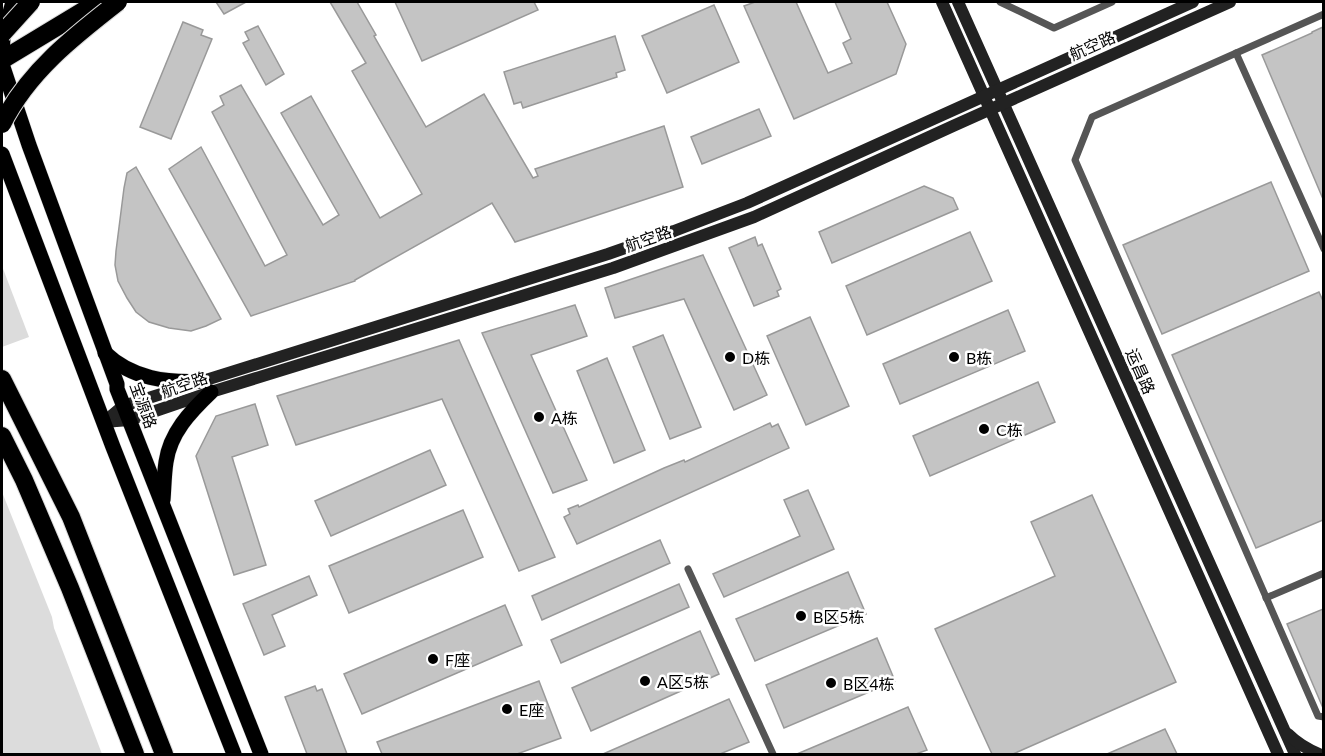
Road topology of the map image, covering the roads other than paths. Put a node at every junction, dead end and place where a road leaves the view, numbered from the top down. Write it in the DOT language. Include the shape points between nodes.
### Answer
graph roads {
  1 [pos="13,2"];
  2 [pos="31,2"];
  3 [pos="98,2"];
  4 [pos="118,2"];
  5 [pos="942,2"];
  6 [pos="958,2"];
  7 [pos="1000,2"];
  8 [pos="1112,2"];
  9 [pos="1193,2"];
  10 [pos="1230,2"];
  11 [pos="1323,14"];
  12 [pos="2,34"];
  13 [pos="1236,53"];
  14 [pos="2,61"];
  15 [pos="997,90"];
  16 [pos="983,96"];
  17 [pos="1003,103"];
  18 [pos="989,109"];
  19 [pos="2,124"];
  20 [pos="2,154"];
  21 [pos="1323,249"];
  22 [pos="105,352"];
  23 [pos="2,379"];
  24 [pos="207,386"];
  25 [pos="126,413"];
  26 [pos="104,422"];
  27 [pos="2,436"];
  28 [pos="163,506"];
  29 [pos="688,569"];
  30 [pos="1323,573"];
  31 [pos="1266,598"];
  32 [pos="1323,717"];
  33 [pos="1284,729"];
  34 [pos="1268,731"];
  35 [pos="135,754"];
  36 [pos="164,754"];
  37 [pos="234,754"];
  38 [pos="261,754"];
  39 [pos="773,754"];
  40 [pos="1271,754"];
  41 [pos="1278,754"];
  42 [pos="1295,754"];
  43 [pos="1319,754"];
  1 -- 14 [label="main road" via="3,37"];
  2 -- 12 [label="highway, bridge"];
  3 -- 14 [label="highway"];
  4 -- 19 [label="highway, bridge" via="80,31 32,77"];
  5 -- 16 [label="street, 运昌路"];
  6 -- 15 [label="street, 运昌路"];
  7 -- 8 [label="lane" via="1054,28"];
  9 -- 15 [label="street, 航空路"];
  10 -- 17 [label="street, 航空路"];
  11 -- 13 [label="lane"];
  13 -- 21 [label="lane"];
  13 -- 31 [label="lane" via="1092,117 1075,160"];
  14 -- 22 [label="main road, 宝源路" via="25,135"];
  15 -- 16 [label="street, 航空路"];
  15 -- 17 [label="street, 运昌路"];
  16 -- 18 [label="street, 运昌路"];
  16 -- 24 [label="street, 航空路" via="747,203 674,231"];
  17 -- 18 [label="street, 航空路"];
  17 -- 33 [label="street, 运昌路"];
  18 -- 24 [label="street, 航空路" via="754,217 678,245 613,268"];
  18 -- 34 [label="street, 运昌路"];
  20 -- 26 [label="main road"];
  22 -- 24 [label="main road" via="115,362 143,376"];
  22 -- 25 [label="main road, 宝源路"];
  23 -- 36 [label="highway" via="71,517"];
  24 -- 25 [label="street, 航空路"];
  24 -- 28 [label="main road" via="172,440 166,461"];
  25 -- 26 [label="street, 航空路"];
  25 -- 28 [label="main road, 宝源路"];
  26 -- 37 [label="main road"];
  27 -- 35 [label="highway" via="70,588"];
  28 -- 38 [label="main road, 宝源路"];
  29 -- 39 [label="lane"];
  30 -- 31 [label="lane"];
  31 -- 32 [label="lane" via="1318,716"];
  33 -- 42 [label="street, 运昌路"];
  33 -- 43 [label="street" via="1295,741"];
  34 -- 40 [label="street"];
  34 -- 41 [label="street, 运昌路"];
}
